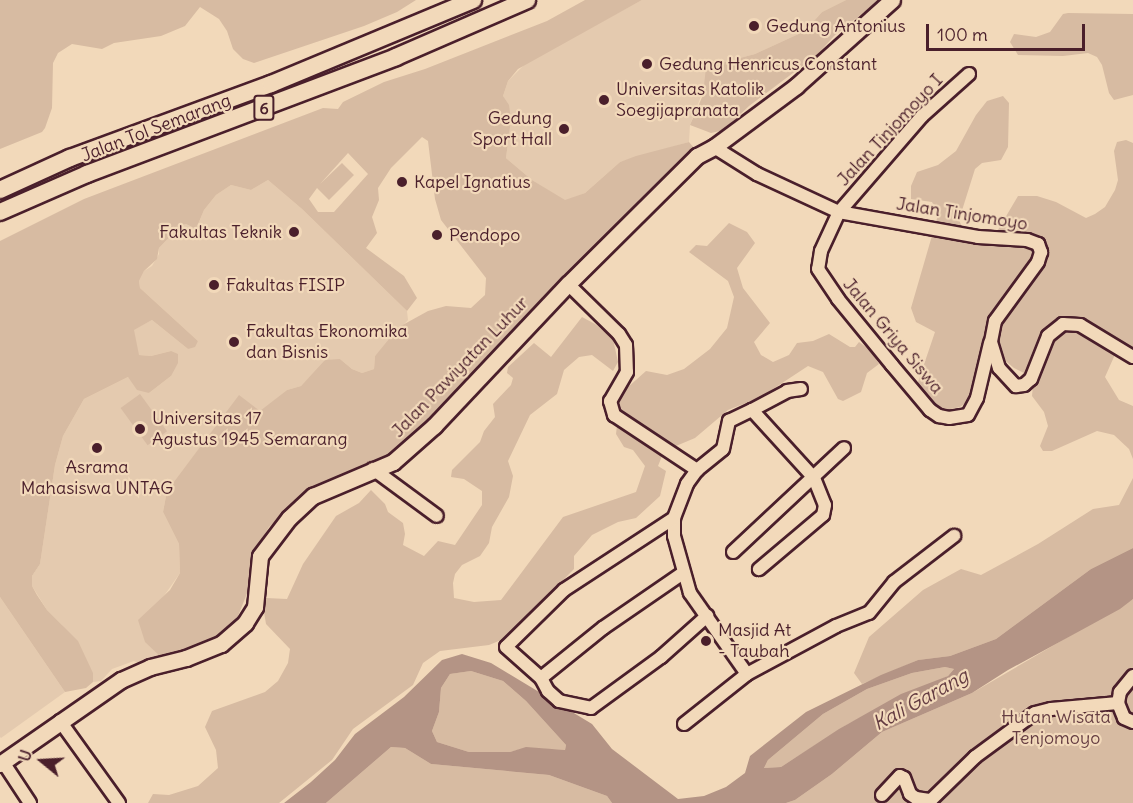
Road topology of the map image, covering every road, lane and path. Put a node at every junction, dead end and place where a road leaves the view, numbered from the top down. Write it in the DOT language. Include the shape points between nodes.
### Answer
graph roads {
  1 [pos="473,0"];
  2 [pos="527,0"];
  3 [pos="892,0"];
  4 [pos="969,74"];
  5 [pos="714,147"];
  6 [pos="0,190"];
  7 [pos="0,212"];
  8 [pos="839,212"];
  9 [pos="568,284"];
  10 [pos="991,342"];
  11 [pos="1133,357"];
  12 [pos="801,389"];
  13 [pos="752,410"];
  14 [pos="844,448"];
  15 [pos="373,469"];
  16 [pos="697,470"];
  17 [pos="814,478"];
  18 [pos="437,516"];
  19 [pos="674,518"];
  20 [pos="954,536"];
  21 [pos="733,552"];
  22 [pos="759,569"];
  23 [pos="683,573"];
  24 [pos="707,616"];
  25 [pos="747,674"];
  26 [pos="1133,676"];
  27 [pos="541,678"];
  28 [pos="1118,703"];
  29 [pos="60,721"];
  30 [pos="1133,722"];
  31 [pos="684,724"];
  32 [pos="1,763"];
  33 [pos="882,795"];
  34 [pos="30,803"];
  35 [pos="119,803"];
  1 -- 6 [label="highway, Jalan Tol Semarang / 6" via="271,84 70,158"];
  2 -- 7 [label="highway, Jalan Tol Semarang / 6" via="396,57 87,174"];
  3 -- 5 [label="main road, Jalan Pawiyatan Luhur" via="841,49"];
  4 -- 8 [label="street, Jalan Tinjomoyo I" via="922,116"];
  5 -- 8 [label="street, Jalan Tinjomoyo" via="757,174"];
  5 -- 9 [label="main road, Jalan Pawiyatan Luhur" via="697,156"];
  8 -- 10 [label="street, Jalan Tinjomoyo" via="1038,244 1038,262 995,321"];
  8 -- 10 [label="street, Jalan Griya Siswa" via="821,251 818,269 930,410 949,418 968,415 977,398"];
  9 -- 15 [label="main road, Jalan Pawiyatan Luhur" via="434,426 393,462"];
  9 -- 16 [label="street" via="626,345 627,372 610,401 614,415"];
  10 -- 11 [label="street" via="999,368 1016,386 1031,379 1048,336 1063,324 1080,325"];
  12 -- 13 [label="street" via="787,391"];
  13 -- 16 [label="street" via="729,421 723,449"];
  13 -- 17 [label="street"];
  14 -- 17 [label="street"];
  15 -- 18 [label="street"];
  15 -- 29 [label="main road, Jalan Pawiyatan Luhur" via="313,496 278,530 260,556 255,607 245,623 221,644 121,680"];
  16 -- 19 [label="street"];
  17 -- 21 [label="street"];
  17 -- 22 [label="street" via="825,505 823,514"];
  19 -- 23 [label="street" via="674,537"];
  19 -- 27 [label="street" via="564,590 507,646"];
  20 -- 25 [label="street" via="894,582 869,614 836,626"];
  23 -- 24 [label="street" via="690,592"];
  23 -- 27 [label="street" via="603,628"];
  24 -- 25 [label="street"];
  24 -- 27 [label="street" via="662,657 591,708 559,701"];
  25 -- 31 [label="street"];
  26 -- 28 [label="street" via="1120,692"];
  28 -- 30 [label="street" via="1124,718"];
  28 -- 33 [label="street" via="1035,713 975,758 932,800 910,794 900,776"];
  29 -- 32 [label="main road, Jalan Pawiyatan Luhur"];
  29 -- 35 [label="street"];
  32 -- 34 [label="street"];
}
